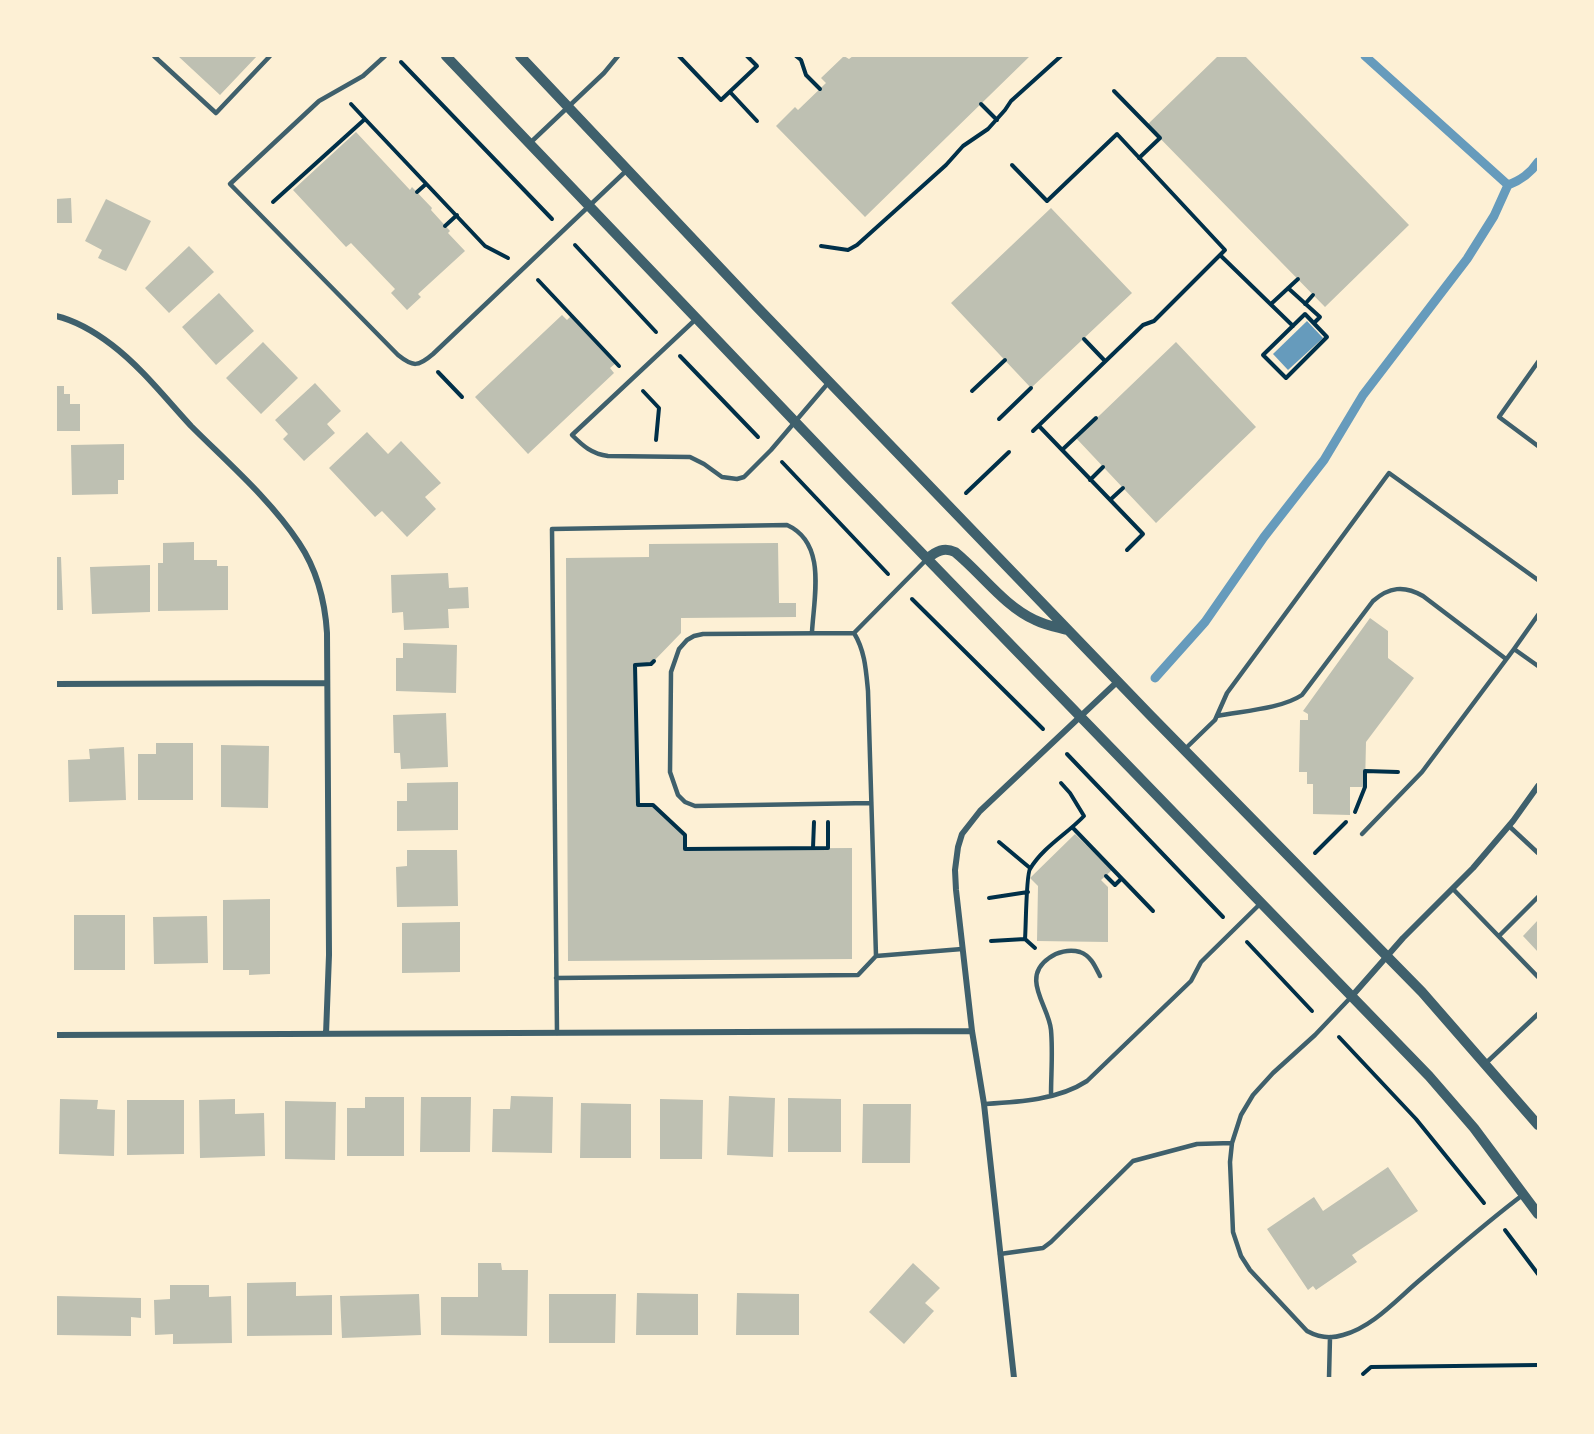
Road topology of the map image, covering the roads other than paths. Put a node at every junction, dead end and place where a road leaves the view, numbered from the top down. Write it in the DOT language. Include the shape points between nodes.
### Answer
graph roads {
  1 [pos="154,56"];
  2 [pos="270,56"];
  3 [pos="385,56"];
  4 [pos="446,56"];
  5 [pos="520,56"];
  6 [pos="618,56"];
  7 [pos="568,107"];
  8 [pos="530,143"];
  9 [pos="627,170"];
  10 [pos="589,206"];
  11 [pos="56,316"];
  12 [pos="696,319"];
  13 [pos="1539,362"];
  14 [pos="830,382"];
  15 [pos="794,421"];
  16 [pos="1539,446"];
  17 [pos="927,559"];
  18 [pos="1539,580"];
  19 [pos="1539,615"];
  20 [pos="1070,631"];
  21 [pos="812,632"];
  22 [pos="854,633"];
  23 [pos="1514,649"];
  24 [pos="1506,659"];
  25 [pos="1539,666"];
  26 [pos="1118,681"];
  27 [pos="327,683"];
  28 [pos="56,684"];
  29 [pos="1080,716"];
  30 [pos="1217,716"];
  31 [pos="1185,749"];
  32 [pos="1539,786"];
  33 [pos="870,803"];
  34 [pos="1509,826"];
  35 [pos="1362,834"];
  36 [pos="1539,854"];
  37 [pos="1453,889"];
  38 [pos="1539,897"];
  39 [pos="1261,903"];
  40 [pos="1499,936"];
  41 [pos="962,949"];
  42 [pos="1387,955"];
  43 [pos="876,956"];
  44 [pos="1100,976"];
  45 [pos="1539,977"];
  46 [pos="556,978"];
  47 [pos="1352,996"];
  48 [pos="1539,1014"];
  49 [pos="972,1031"];
  50 [pos="557,1033"];
  51 [pos="326,1034"];
  52 [pos="56,1035"];
  53 [pos="1486,1063"];
  54 [pos="1051,1096"];
  55 [pos="984,1104"];
  56 [pos="1539,1125"];
  57 [pos="1232,1143"];
  58 [pos="1524,1194"];
  59 [pos="1539,1214"];
  60 [pos="1000,1254"];
  61 [pos="1330,1337"];
  62 [pos="1014,1378"];
  63 [pos="1329,1378"];
  1 -- 2 [label="lane" via="216,113"];
  3 -- 10 [label="lane" via="363,76 319,101 230,184 406,362 416,365 426,360"];
  4 -- 8 [label="street"];
  5 -- 7 [label="street"];
  6 -- 7 [label="lane"];
  7 -- 8 [label="lane"];
  7 -- 9 [label="street"];
  8 -- 10 [label="street"];
  9 -- 10 [label="lane"];
  9 -- 14 [label="street"];
  10 -- 12 [label="street"];
  11 -- 27 [label="street" via="86,328 123,354 299,542 322,594"];
  12 -- 15 [label="street"];
  12 -- 15 [label="lane" via="572,435 596,454 690,457 722,477 737,479 762,459"];
  13 -- 16 [label="lane" via="1499,417"];
  14 -- 15 [label="lane"];
  14 -- 20 [label="street"];
  15 -- 17 [label="street"];
  17 -- 20 [label="street" via="942,550 955,552 1012,606 1036,621"];
  17 -- 22 [label="lane"];
  17 -- 29 [label="street"];
  18 -- 30 [label="lane" via="1389,473 1227,693"];
  19 -- 23 [label="lane"];
  20 -- 26 [label="street"];
  21 -- 22 [label="lane"];
  21 -- 33 [label="lane" via="703,634 687,640 679,648 671,672 670,772 678,795 696,806"];
  21 -- 46 [label="lane" via="813,552 806,539 787,525 552,529"];
  22 -- 33 [label="lane" via="866,668"];
  23 -- 24 [label="lane"];
  23 -- 25 [label="lane"];
  24 -- 30 [label="lane" via="1423,596 1395,588 1373,601 1302,695 1295,700"];
  24 -- 35 [label="lane" via="1422,772"];
  26 -- 29 [label="street"];
  26 -- 31 [label="street"];
  27 -- 28 [label="street"];
  27 -- 51 [label="street"];
  29 -- 39 [label="street"];
  29 -- 41 [label="street" via="980,811 962,834 955,870"];
  30 -- 31 [label="lane"];
  31 -- 42 [label="street"];
  32 -- 34 [label="street"];
  33 -- 43 [label="lane"];
  34 -- 36 [label="lane"];
  34 -- 37 [label="street"];
  37 -- 40 [label="lane"];
  37 -- 42 [label="street"];
  38 -- 40 [label="lane"];
  39 -- 47 [label="street"];
  39 -- 54 [label="lane" via="1201,962 1191,981 1087,1081"];
  40 -- 45 [label="lane"];
  41 -- 43 [label="lane"];
  41 -- 49 [label="street"];
  42 -- 47 [label="street"];
  42 -- 53 [label="street"];
  43 -- 46 [label="lane" via="858,975"];
  44 -- 54 [label="lane" via="1088,956 1073,951 1060,952 1045,961 1036,977 1051,1030"];
  46 -- 50 [label="lane"];
  47 -- 57 [label="lane" via="1253,1095"];
  47 -- 58 [label="street" via="1458,1108"];
  48 -- 53 [label="lane"];
  49 -- 50 [label="street"];
  49 -- 55 [label="street"];
  50 -- 51 [label="street"];
  51 -- 52 [label="street"];
  53 -- 56 [label="street"];
  54 -- 55 [label="lane"];
  55 -- 60 [label="street"];
  57 -- 60 [label="lane" via="1197,1144 1133,1161 1051,1242 1042,1248"];
  57 -- 61 [label="lane" via="1233,1232 1241,1256 1307,1331"];
  58 -- 59 [label="street"];
  58 -- 61 [label="lane" via="1377,1317 1344,1335"];
  60 -- 62 [label="street"];
  61 -- 63 [label="lane"];
}
